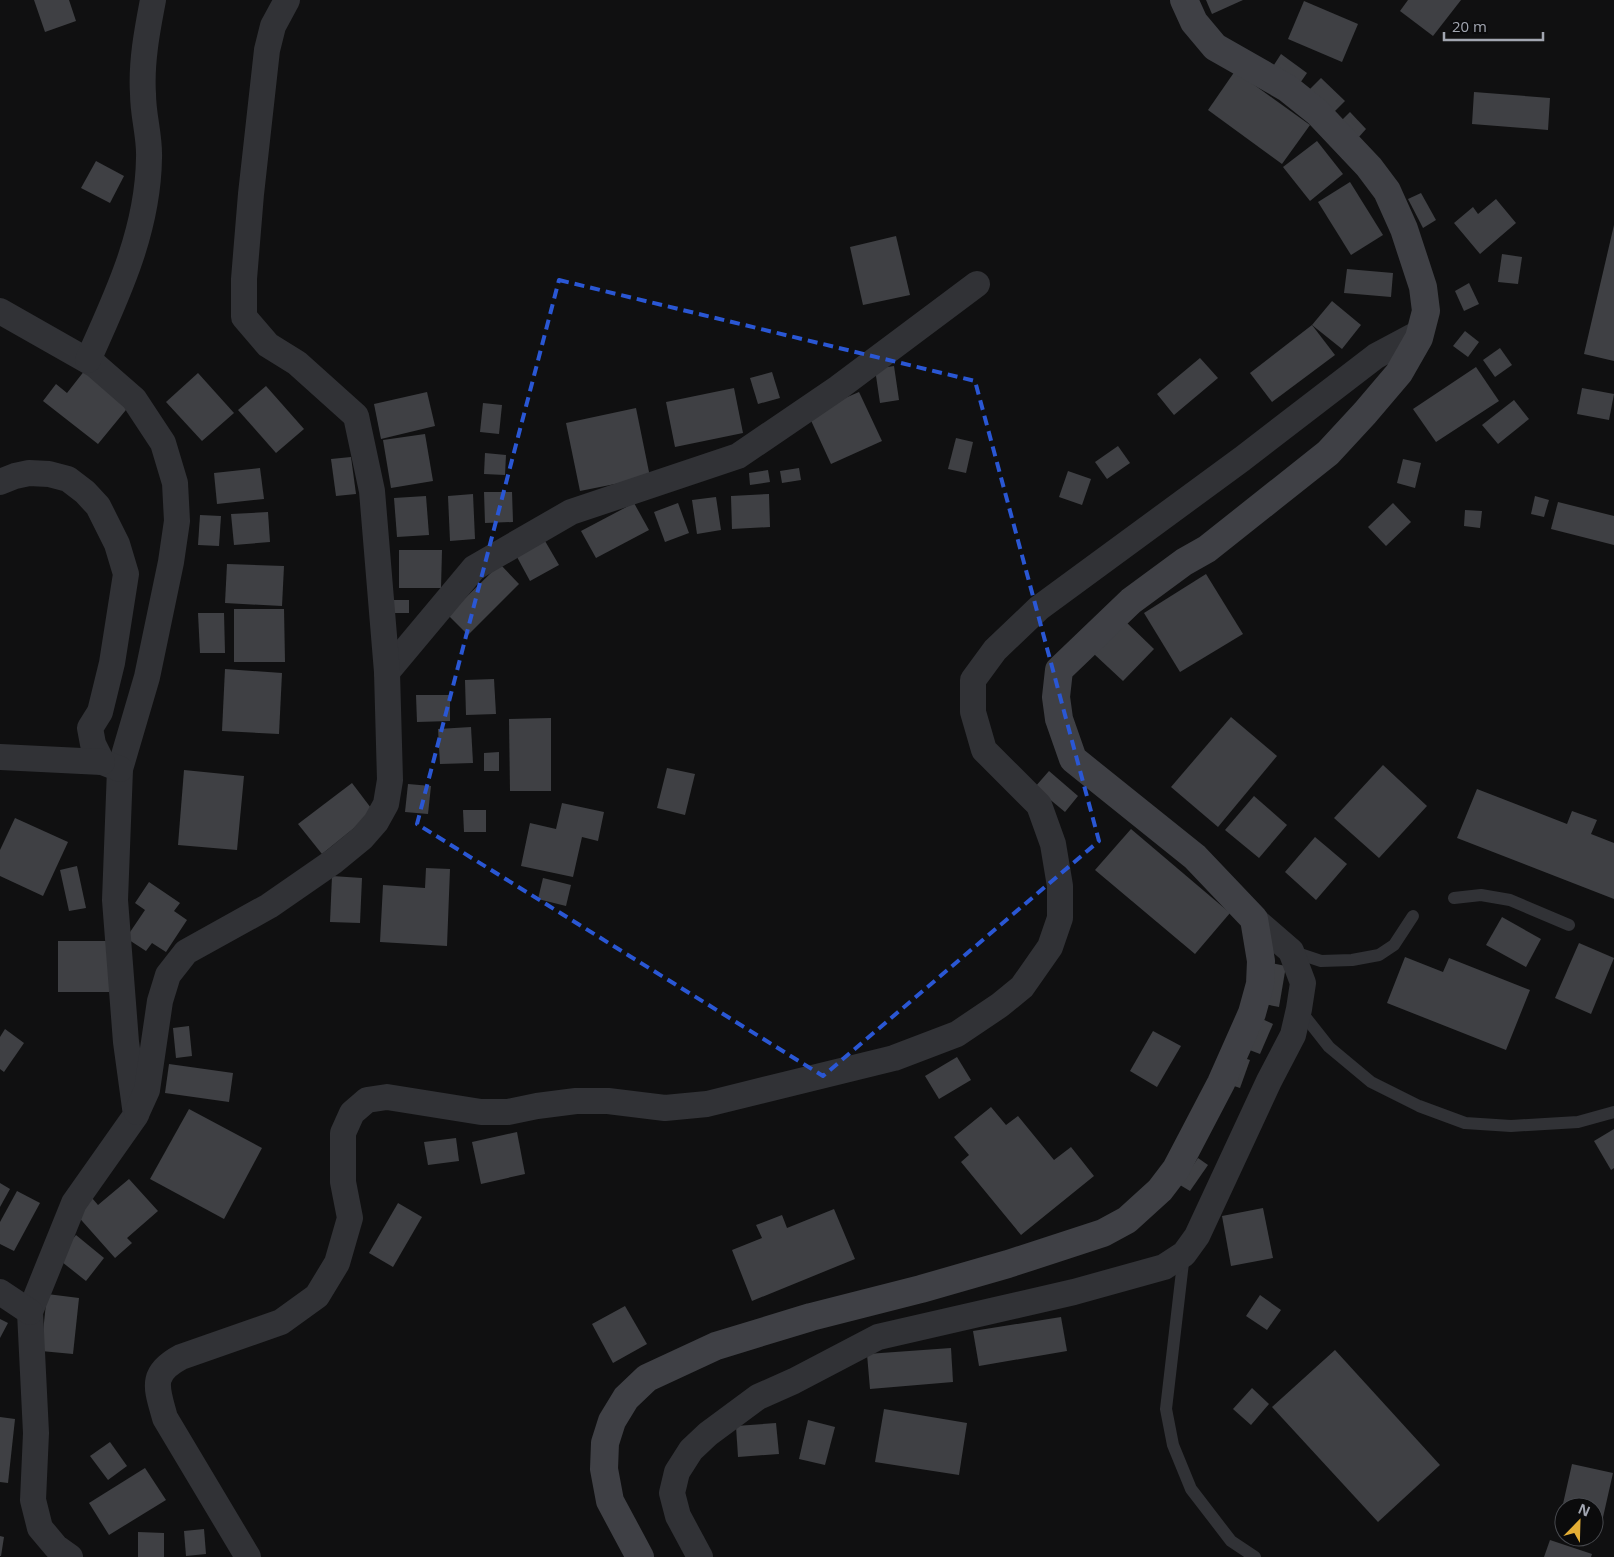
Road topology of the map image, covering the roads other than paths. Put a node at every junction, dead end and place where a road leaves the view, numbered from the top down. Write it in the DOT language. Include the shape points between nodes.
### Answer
graph roads {
  1 [pos="153,0"];
  2 [pos="267,0"];
  3 [pos="287,0"];
  4 [pos="1184,0"];
  5 [pos="273,26"];
  6 [pos="977,284"];
  7 [pos="0,311"];
  8 [pos="1421,332"];
  9 [pos="88,360"];
  10 [pos="0,482"];
  11 [pos="387,672"];
  12 [pos="0,756"];
  13 [pos="111,765"];
  14 [pos="1454,898"];
  15 [pos="1413,916"];
  16 [pos="1254,919"];
  17 [pos="1569,925"];
  18 [pos="1291,951"];
  19 [pos="1299,1008"];
  20 [pos="1614,1112"];
  21 [pos="136,1115"];
  22 [pos="1184,1254"];
  23 [pos="0,1292"];
  24 [pos="30,1312"];
  25 [pos="70,1557"];
  26 [pos="248,1557"];
  27 [pos="640,1557"];
  28 [pos="700,1557"];
  29 [pos="1255,1557"];
  1 -- 9 [label="street" via="142,94 149,158 144,210 134,252"];
  2 -- 5 [label="street"];
  3 -- 5 [label="street"];
  4 -- 8 [label="street" via="1194,22 1215,46 1287,88 1317,112 1387,191 1404,229 1423,287 1426,311"];
  5 -- 11 [label="street" via="267,50 251,194 244,271 244,317 268,345 297,362 356,416 372,491"];
  6 -- 11 [label="street" via="838,388 738,456 571,512 474,568"];
  7 -- 9 [label="street"];
  8 -- 16 [label="street" via="1399,373 1328,453 1207,549 1131,601 1059,670 1056,697 1059,719 1074,759 1195,858"];
  8 -- 26 [label="street" via="1376,356 1039,608 995,650 973,680 973,712 984,750 1038,805 1054,844 1060,886 1060,918 1050,947 1022,987 1000,1005 958,1034 894,1058 707,1104 665,1108 608,1101 576,1101 508,1112 481,1112 387,1097 367,1100 352,1113 343,1134 343,1182 350,1218 337,1263 317,1296 281,1322 181,1357 166,1365 158,1377 158,1393 165,1418"];
  9 -- 13 [label="street" via="134,399 163,443 176,483 177,521 171,562 147,678"];
  10 -- 13 [label="street" via="29,473 68,479 98,506 117,544 126,574 112,663 100,712 90,728 93,744"];
  11 -- 21 [label="street" via="390,780 386,804 376,822 362,838 269,906 186,952 168,975 160,1001 148,1090"];
  12 -- 13 [label="street"];
  13 -- 21 [label="street" via="115,900 126,1042"];
  14 -- 17 [label="lane" via="1481,895 1510,900"];
  15 -- 18 [label="lane" via="1394,945 1379,956 1321,961"];
  16 -- 18 [label="street"];
  16 -- 27 [label="street" via="1261,961 1260,984 1240,1044 1176,1169 1160,1190 1127,1220 1104,1233 1008,1264 811,1316 716,1346 647,1378 626,1398 612,1420 605,1442 604,1469 610,1501"];
  18 -- 19 [label="street" via="1303,982"];
  19 -- 20 [label="lane" via="1329,1047 1371,1082 1419,1106 1465,1123 1511,1126 1578,1122"];
  19 -- 22 [label="street" via="1293,1034 1197,1236"];
  21 -- 24 [label="street" via="74,1203"];
  22 -- 28 [label="street" via="1164,1267 1074,1292 878,1337 758,1397 702,1439 677,1472 672,1493 678,1516"];
  22 -- 29 [label="lane" via="1166,1409 1173,1445 1192,1489 1231,1541"];
  23 -- 24 [label="street"];
  24 -- 25 [label="street" via="36,1433 33,1500 40,1528 56,1547"];
}
